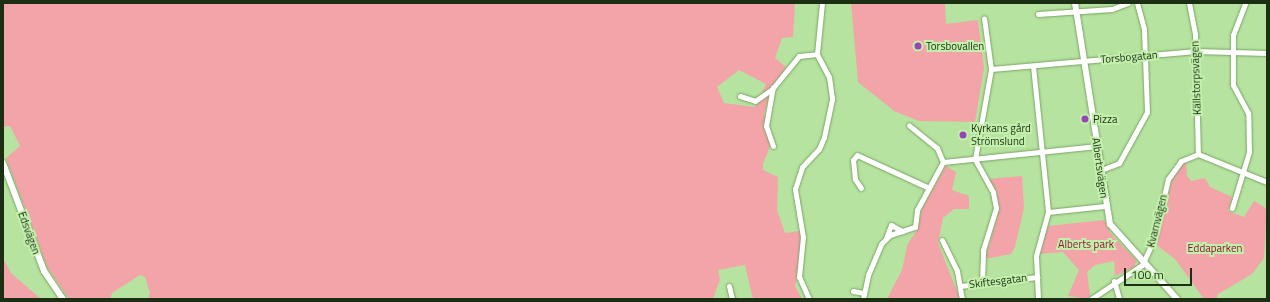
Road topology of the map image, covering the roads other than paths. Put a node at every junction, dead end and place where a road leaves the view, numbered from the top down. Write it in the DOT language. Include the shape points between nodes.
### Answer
graph roads {
  1 [pos="822,3"];
  2 [pos="1075,3"];
  3 [pos="1128,3"];
  4 [pos="1137,3"];
  5 [pos="1189,3"];
  6 [pos="1244,3"];
  7 [pos="1076,12"];
  8 [pos="1038,14"];
  9 [pos="984,18"];
  10 [pos="1233,50"];
  11 [pos="1196,51"];
  12 [pos="1267,53"];
  13 [pos="817,54"];
  14 [pos="1146,55"];
  15 [pos="1084,61"];
  16 [pos="1032,66"];
  17 [pos="992,69"];
  18 [pos="773,88"];
  19 [pos="740,96"];
  20 [pos="909,125"];
  21 [pos="773,146"];
  22 [pos="1098,146"];
  23 [pos="1042,152"];
  24 [pos="1198,154"];
  25 [pos="975,159"];
  26 [pos="943,162"];
  27 [pos="3,163"];
  28 [pos="1101,170"];
  29 [pos="1245,173"];
  30 [pos="1267,182"];
  31 [pos="861,188"];
  32 [pos="929,188"];
  33 [pos="1105,206"];
  34 [pos="1232,208"];
  35 [pos="1048,212"];
  36 [pos="902,231"];
  37 [pos="886,238"];
  38 [pos="942,240"];
  39 [pos="1144,262"];
  40 [pos="1037,277"];
  41 [pos="1114,281"];
  42 [pos="982,283"];
  43 [pos="729,286"];
  44 [pos="960,286"];
  45 [pos="853,292"];
  46 [pos="863,293"];
  47 [pos="63,299"];
  48 [pos="732,299"];
  49 [pos="809,299"];
  50 [pos="863,299"];
  51 [pos="962,299"];
  52 [pos="1038,299"];
  53 [pos="1091,299"];
  54 [pos="1119,299"];
  55 [pos="1177,299"];
  1 -- 13 [label="street"];
  2 -- 7 [label="street, Albertsvägen"];
  3 -- 7 [label="street" via="1112,9"];
  4 -- 14 [label="street" via="1142,13"];
  5 -- 11 [label="street, Källstorpsvägen"];
  6 -- 10 [label="street" via="1236,18"];
  7 -- 8 [label="street"];
  7 -- 15 [label="street, Albertsvägen"];
  9 -- 17 [label="street"];
  10 -- 11 [label="street, Torsbogatan"];
  10 -- 12 [label="street, Torsbogatan"];
  10 -- 29 [label="street" via="1233,85 1248,113 1249,152"];
  11 -- 14 [label="street, Torsbogatan"];
  11 -- 24 [label="street, Källstorpsvägen"];
  13 -- 18 [label="street" via="799,56"];
  13 -- 49 [label="street" via="829,77 832,98 821,143 798,173 795,190 803,237 799,277"];
  14 -- 15 [label="street, Torsbogatan"];
  14 -- 28 [label="street" via="1148,112 1119,163"];
  15 -- 16 [label="street, Torsbogatan"];
  15 -- 22 [label="street, Albertsvägen"];
  16 -- 17 [label="street, Torsbogatan"];
  16 -- 23 [label="street"];
  17 -- 25 [label="street"];
  18 -- 19 [label="street" via="755,101"];
  18 -- 21 [label="street" via="766,126"];
  20 -- 26 [label="street" via="937,148"];
  22 -- 23 [label="street"];
  22 -- 28 [label="street, Albertsvägen"];
  23 -- 25 [label="street"];
  23 -- 35 [label="street"];
  24 -- 29 [label="street"];
  24 -- 39 [label="street, Kvarnvägen" via="1181,161 1168,179 1154,239"];
  25 -- 26 [label="street"];
  25 -- 42 [label="street" via="996,204 983,250"];
  26 -- 32 [label="street"];
  27 -- 47 [label="street, Edsvägen" via="44,271"];
  28 -- 33 [label="street, Albertsvägen"];
  29 -- 30 [label="street"];
  29 -- 34 [label="street"];
  31 -- 32 [label="street" via="855,179 854,160 857,155"];
  32 -- 36 [label="street" via="916,213 915,227"];
  33 -- 35 [label="street"];
  33 -- 39 [label="street, Albertsvägen" via="1113,230"];
  35 -- 40 [label="street" via="1036,256"];
  36 -- 37 [label="street"];
  36 -- 37 [label="street" via="891,225"];
  37 -- 46 [label="street" via="872,263"];
  38 -- 44 [label="street"];
  39 -- 41 [label="street, Kvarnvägen" via="1137,270"];
  39 -- 55 [label="street, Albertsvägen"];
  40 -- 42 [label="street, Skiftesgatan"];
  40 -- 52 [label="street"];
  41 -- 53 [label="street, Kvarnvägen"];
  41 -- 54 [label="street"];
  42 -- 44 [label="street, Skiftesgatan"];
  43 -- 48 [label="street"];
  44 -- 51 [label="street"];
  45 -- 46 [label="street"];
  46 -- 50 [label="street"];
}
